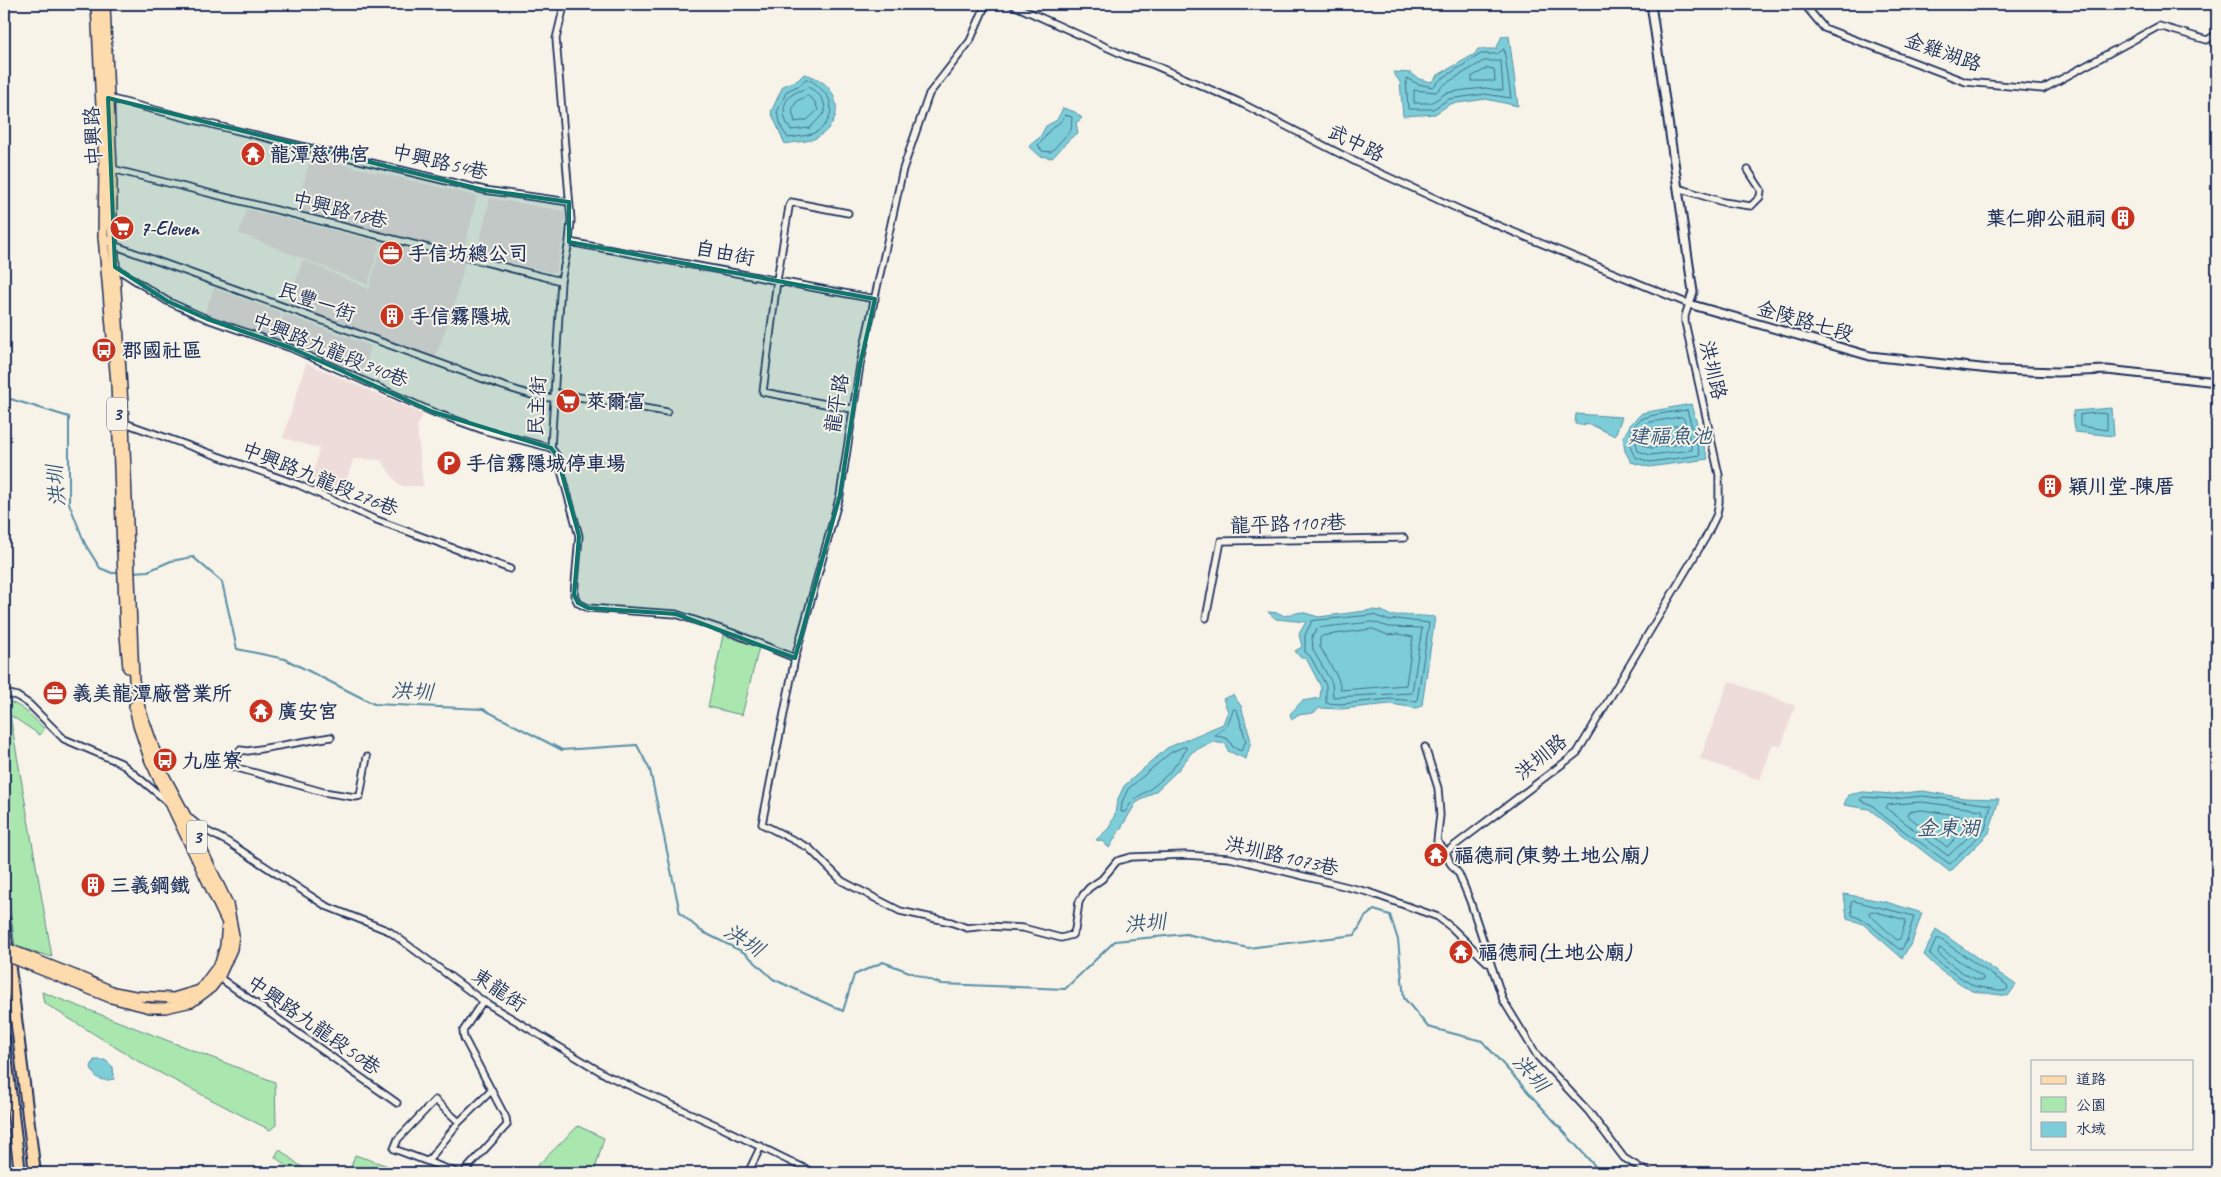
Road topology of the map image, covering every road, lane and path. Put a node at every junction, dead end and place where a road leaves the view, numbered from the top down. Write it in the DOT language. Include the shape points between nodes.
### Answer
graph roads {
  1 [pos="96,4"];
  2 [pos="105,4"];
  3 [pos="986,4"];
  4 [pos="1011,4"];
  5 [pos="1651,4"];
  6 [pos="1804,4"];
  7 [pos="563,10"];
  8 [pos="2217,34"];
  9 [pos="104,97"];
  10 [pos="112,169"];
  11 [pos="1748,170"];
  12 [pos="1678,188"];
  13 [pos="569,202"];
  14 [pos="848,213"];
  15 [pos="103,236"];
  16 [pos="569,242"];
  17 [pos="113,245"];
  18 [pos="105,264"];
  19 [pos="115,268"];
  20 [pos="776,280"];
  21 [pos="561,281"];
  22 [pos="875,299"];
  23 [pos="1689,304"];
  24 [pos="2217,382"];
  25 [pos="554,395"];
  26 [pos="852,409"];
  27 [pos="667,412"];
  28 [pos="121,421"];
  29 [pos="551,448"];
  30 [pos="1404,538"];
  31 [pos="510,569"];
  32 [pos="127,580"];
  33 [pos="1206,618"];
  34 [pos="796,658"];
  35 [pos="4,693"];
  36 [pos="331,737"];
  37 [pos="1425,748"];
  38 [pos="367,757"];
  39 [pos="180,812"];
  40 [pos="762,824"];
  41 [pos="1446,852"];
  42 [pos="4,920"];
  43 [pos="4,948"];
  44 [pos="4,956"];
  45 [pos="1490,964"];
  46 [pos="216,976"];
  47 [pos="75,980"];
  48 [pos="483,1001"];
  49 [pos="4,1039"];
  50 [pos="492,1090"];
  51 [pos="397,1103"];
  52 [pos="459,1122"];
  53 [pos="761,1146"];
  54 [pos="428,1161"];
  55 [pos="20,1173"];
  56 [pos="35,1173"];
  57 [pos="458,1173"];
  58 [pos="462,1173"];
  59 [pos="748,1173"];
  60 [pos="814,1173"];
  61 [pos="1649,1173"];
  1 -- 9 [label="main road, 中興路 / 3"];
  2 -- 9 [label="main road, 中興路 / 3"];
  3 -- 22 [label="street, 龍平路" via="970,41 929,94 920,115 903,168"];
  4 -- 23 [label="street, 武中路" via="1239,102 1358,163 1465,212"];
  5 -- 12 [label="street"];
  6 -- 8 [label="street, 金雞湖路" via="1824,28 1966,82 2043,89 2160,26 2207,40"];
  7 -- 13 [label="street, 民主街" via="556,39"];
  9 -- 10 [label="main road, 中興路 / 3"];
  9 -- 13 [label="street, 中興路54巷" via="484,190"];
  9 -- 15 [label="main road, 中興路 / 3"];
  10 -- 17 [label="main road, 中興路 / 3"];
  10 -- 21 [label="street, 中興路18巷"];
  11 -- 12 [label="street" via="1761,190 1760,197 1751,206 1723,202"];
  12 -- 23 [label="street" via="1693,292"];
  13 -- 16 [label="street, 民主街"];
  14 -- 20 [label="street" via="791,202"];
  15 -- 17 [label="street, 民豐一街"];
  15 -- 18 [label="main road, 中興路 / 3"];
  16 -- 20 [label="street, 自由街"];
  16 -- 21 [label="street, 民主街"];
  17 -- 19 [label="main road, 中興路 / 3"];
  17 -- 25 [label="street, 民豐一街" via="502,386 538,397"];
  18 -- 19 [label="street, 中興路九龍段340巷"];
  18 -- 28 [label="main road, 3"];
  19 -- 28 [label="main road, 3"];
  19 -- 29 [label="street, 中興路九龍段340巷" via="167,301 207,319 291,348 433,412 486,431"];
  20 -- 22 [label="street, 自由街"];
  20 -- 26 [label="street" via="763,392"];
  21 -- 25 [label="street, 民主街"];
  22 -- 26 [label="street, 龍平路"];
  23 -- 24 [label="street, 金陵路七段" via="1870,356 1999,370 2107,370"];
  23 -- 41 [label="street, 洪圳路" via="1685,322 1720,475 1717,514 1577,753"];
  25 -- 27 [label="street, 民豐一街"];
  25 -- 29 [label="street, 民主街"];
  26 -- 34 [label="street, 龍平路" via="840,495"];
  28 -- 31 [label="street, 中興路九龍段276巷" via="299,485 382,522"];
  28 -- 32 [label="main road, 3"];
  29 -- 34 [label="street, 民主街" via="557,456 579,536 574,595 578,603 588,608 676,614"];
  30 -- 33 [label="street, 龍平路1107巷" via="1221,541"];
  32 -- 39 [label="main road, 3" via="134,680 140,708"];
  32 -- 39 [label="main road, 3" via="125,635 138,725 150,761"];
  34 -- 40 [label="street, 龍平路"];
  35 -- 39 [label="street, 東龍街" via="29,704 64,739 120,763"];
  36 -- 38 [label="street" via="240,750 234,767 322,792 355,797 360,796"];
  37 -- 41 [label="street" via="1438,788 1440,815 1437,841"];
  39 -- 46 [label="main road, 3" via="227,923 225,946"];
  39 -- 46 [label="main road, 3" via="228,904 233,924 232,949"];
  39 -- 48 [label="street, 東龍街" via="326,906 389,932"];
  40 -- 45 [label="street, 洪圳路1073巷" via="809,848 842,881 880,902 967,928 1008,927 1068,937 1077,926 1083,895 1117,861 1131,857 1185,855 1230,858 1368,892 1438,917"];
  41 -- 45 [label="street" via="1470,901"];
  42 -- 56 [label="highway"];
  43 -- 47 [label="main road, 3, bridge"];
  44 -- 47 [label="main road, 3, bridge"];
  45 -- 61 [label="street" via="1503,1000 1538,1057 1589,1112 1624,1158"];
  46 -- 47 [label="main road, 3" via="200,990 158,999 112,995"];
  46 -- 51 [label="street, 中興路九龍段50巷"];
  48 -- 50 [label="street" via="463,1031"];
  48 -- 53 [label="street, 東龍街" via="606,1075"];
  49 -- 55 [label="highway"];
  50 -- 52 [label="street"];
  50 -- 58 [label="street" via="508,1124"];
  52 -- 54 [label="street"];
  52 -- 54 [label="street" via="435,1100 398,1139 394,1149"];
  53 -- 59 [label="street"];
  53 -- 60 [label="street, 東龍街"];
  54 -- 57 [label="street"];
}
